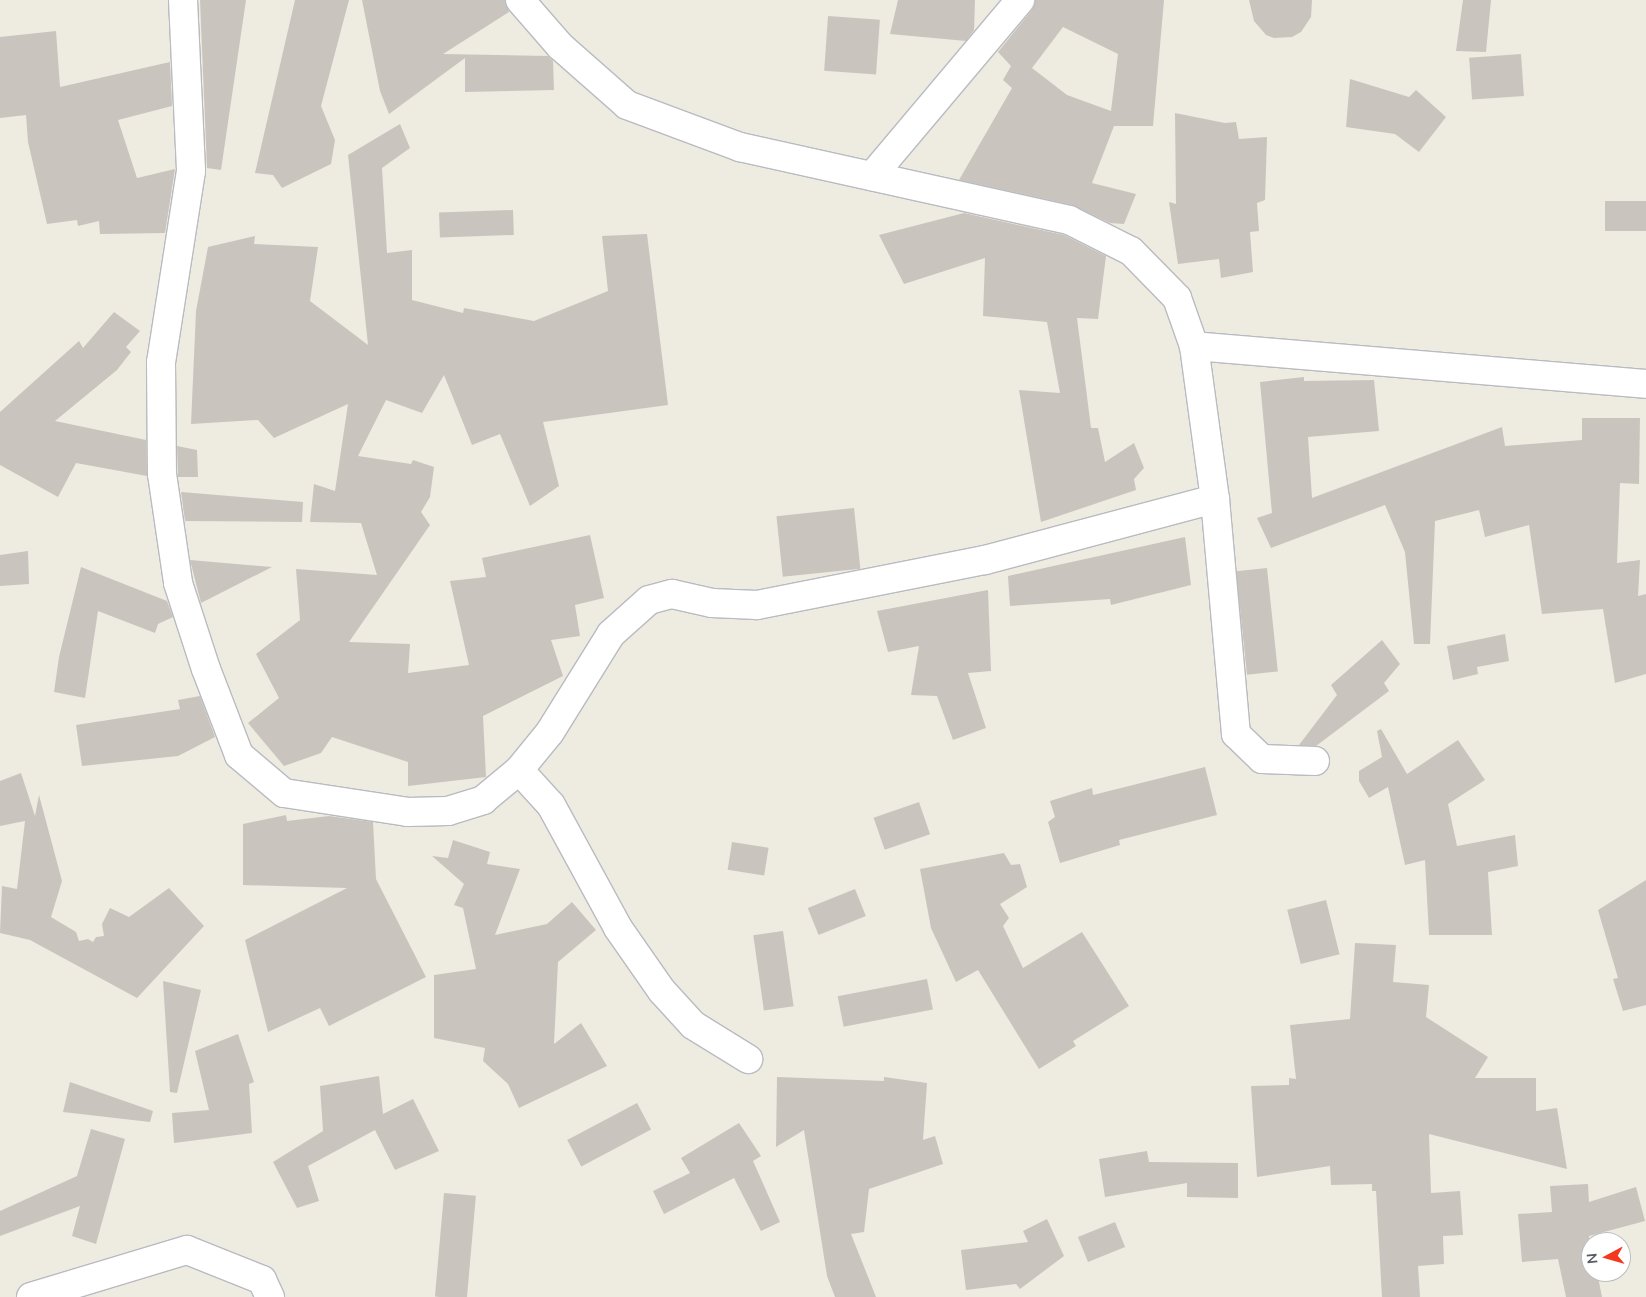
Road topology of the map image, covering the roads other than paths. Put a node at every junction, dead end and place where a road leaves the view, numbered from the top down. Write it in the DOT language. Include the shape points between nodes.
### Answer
graph roads {
  1 [pos="183,0"];
  2 [pos="520,0"];
  3 [pos="1020,0"];
  4 [pos="872,176"];
  5 [pos="1194,346"];
  6 [pos="1646,384"];
  7 [pos="1215,499"];
  8 [pos="1315,761"];
  9 [pos="519,770"];
  10 [pos="748,1059"];
  11 [pos="31,1297"];
  12 [pos="270,1297"];
  1 -- 9 [label="street" via="191,171 161,362 162,474 178,583 239,755 284,793 408,812 448,812 483,800"];
  2 -- 4 [label="street" via="560,46 627,106 740,147"];
  3 -- 4 [label="street"];
  4 -- 5 [label="street" via="1069,220 1131,251 1177,298"];
  5 -- 6 [label="street"];
  5 -- 7 [label="street"];
  7 -- 8 [label="street" via="1236,734 1262,758"];
  7 -- 9 [label="street" via="984,560 757,605 712,603 672,594 649,600 611,634 550,732"];
  9 -- 10 [label="street" via="551,805 618,928 662,991 694,1025"];
  11 -- 12 [label="street" via="187,1250 262,1280"];
}
